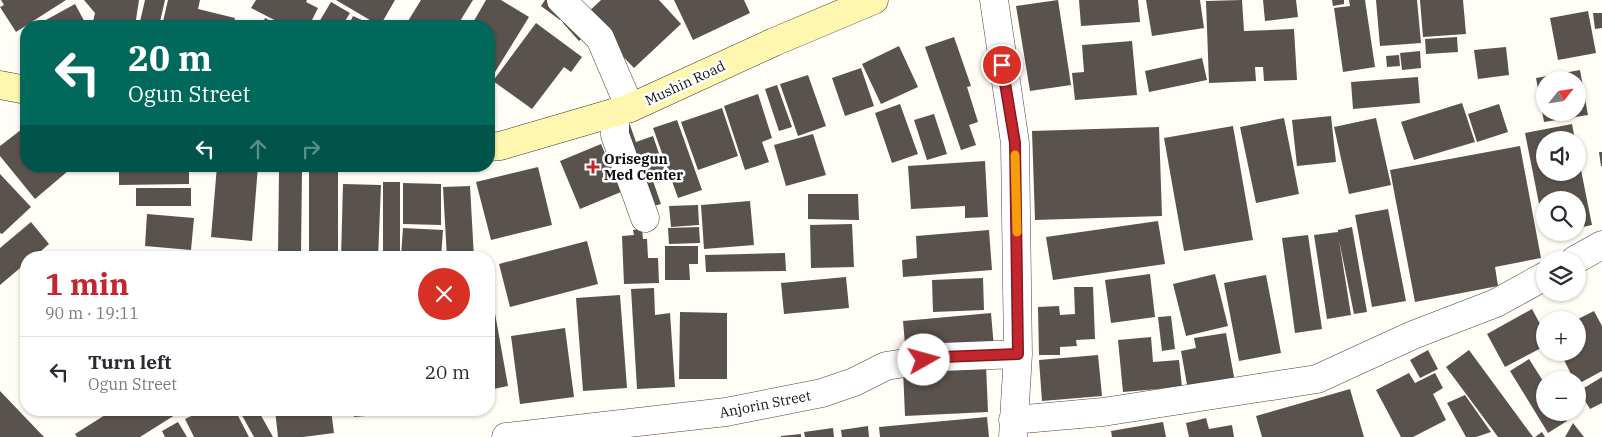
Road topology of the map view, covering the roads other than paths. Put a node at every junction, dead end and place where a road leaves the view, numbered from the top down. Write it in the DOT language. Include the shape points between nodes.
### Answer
graph roads {
  1 [pos="561,0"];
  2 [pos="874,0"];
  3 [pos="994,0"];
  4 [pos="0,85"];
  5 [pos="20,89"];
  6 [pos="622,110"];
  7 [pos="495,146"];
  8 [pos="645,218"];
  9 [pos="1602,245"];
  10 [pos="1586,254"];
  11 [pos="1536,281"];
  12 [pos="1018,354"];
  13 [pos="1013,428"];
  14 [pos="506,437"];
  1 -- 6 [label="street" via="600,38"];
  2 -- 6 [label="main road, Mushin Road"];
  3 -- 12 [label="street" via="1015,143"];
  4 -- 5 [label="main road"];
  6 -- 7 [label="main road, Mushin Road"];
  6 -- 8 [label="street" via="615,134"];
  9 -- 10 [label="street"];
  11 -- 13 [label="street" via="1496,303 1413,335 1317,379"];
  12 -- 13 [label="street"];
  12 -- 14 [label="street, Anjorin Street" via="942,357 886,366 822,393 726,412"];
}
